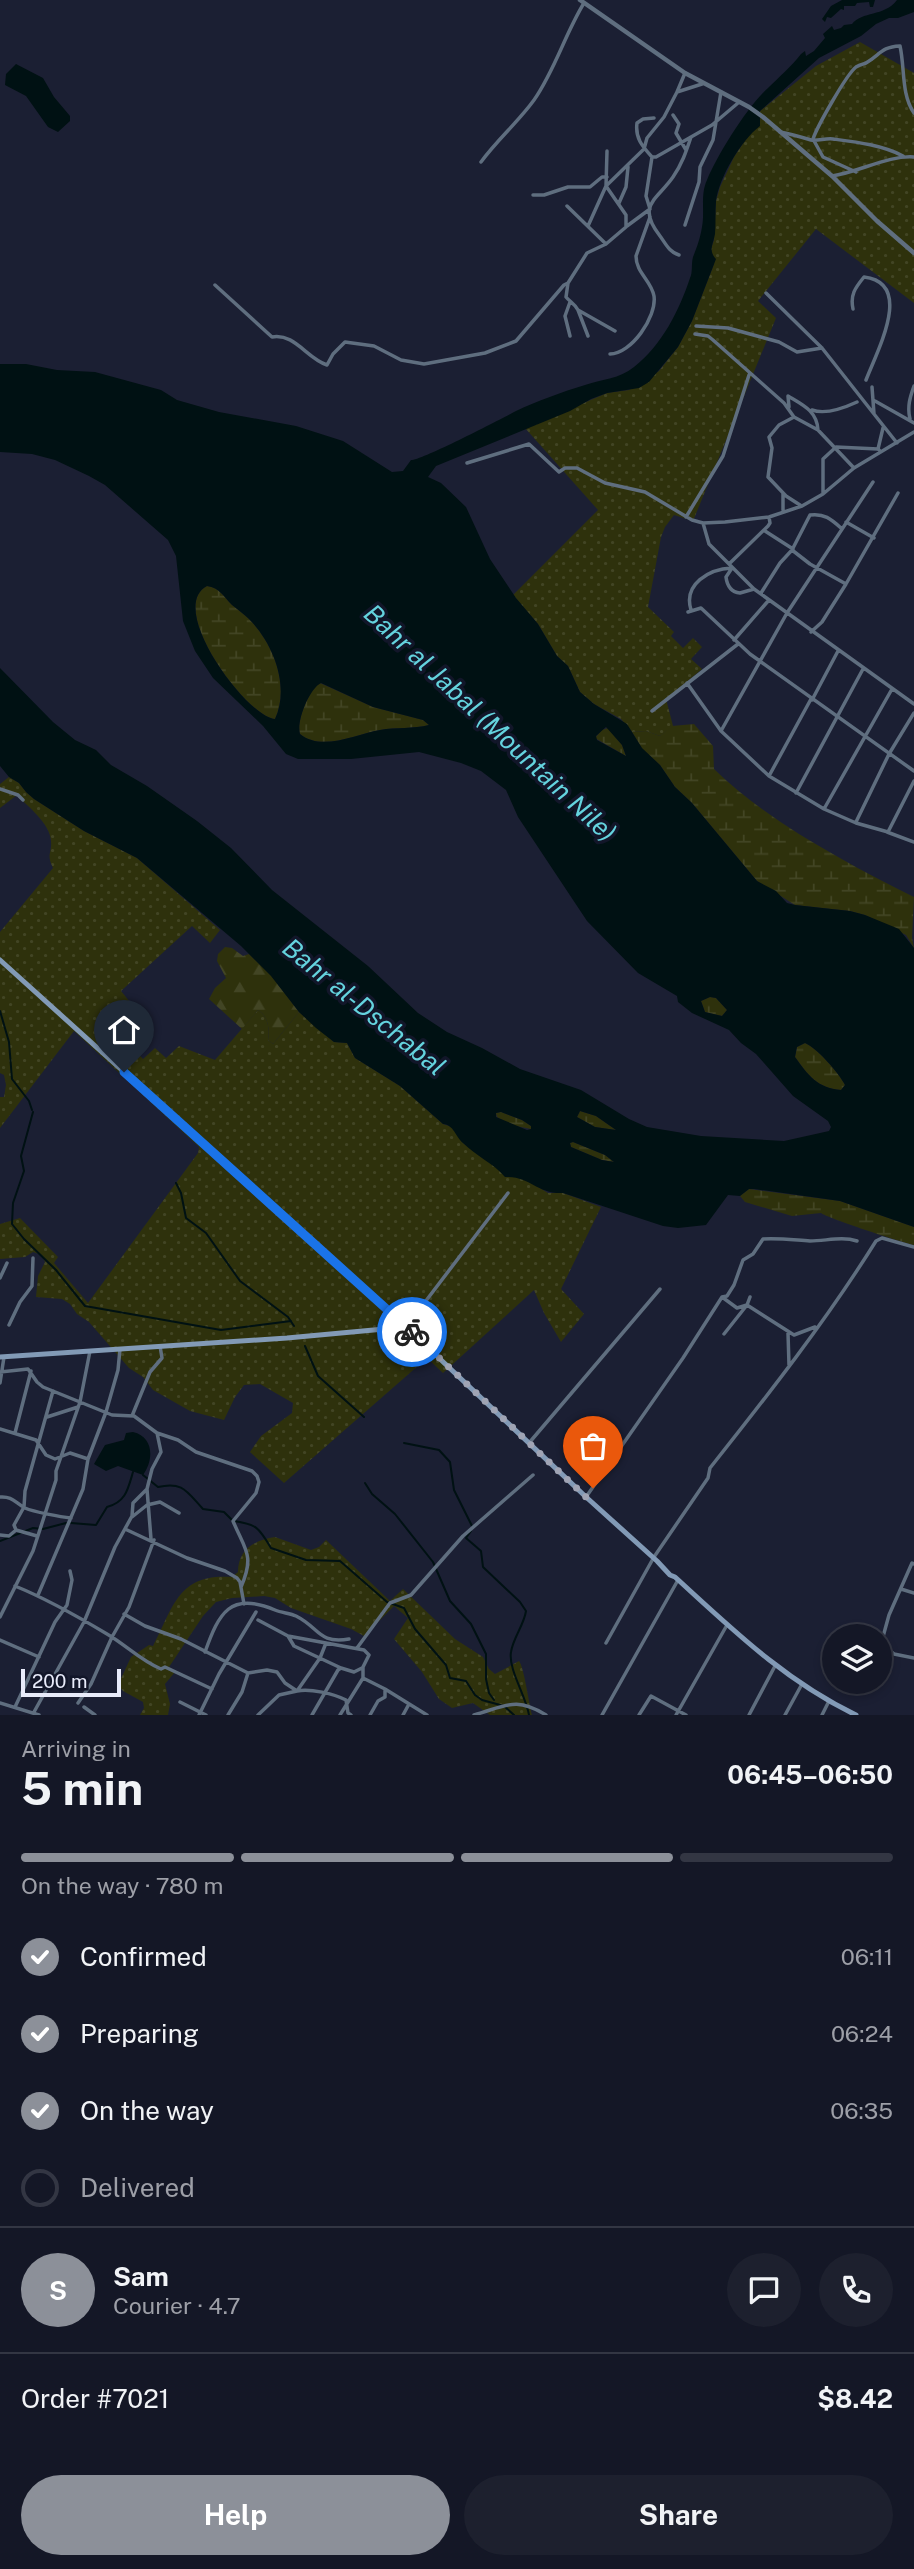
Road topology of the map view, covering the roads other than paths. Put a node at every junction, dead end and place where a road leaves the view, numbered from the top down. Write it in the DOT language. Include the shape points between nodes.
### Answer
graph roads {
  1 [pos="582,1"];
  2 [pos="685,73"];
  3 [pos="702,84"];
  4 [pos="677,92"];
  5 [pos="721,92"];
  6 [pos="738,103"];
  7 [pos="914,113"];
  8 [pos="673,115"];
  9 [pos="654,118"];
  10 [pos="716,122"];
  11 [pos="778,132"];
  12 [pos="691,135"];
  13 [pos="813,139"];
  14 [pos="681,142"];
  15 [pos="644,149"];
  16 [pos="686,150"];
  17 [pos="607,151"];
  18 [pos="903,156"];
  19 [pos="652,157"];
  20 [pos="914,157"];
  21 [pos="481,162"];
  22 [pos="628,167"];
  23 [pos="856,172"];
  24 [pos="832,176"];
  25 [pos="607,177"];
  26 [pos="606,186"];
  27 [pos="533,195"];
  28 [pos="619,203"];
  29 [pos="567,206"];
  30 [pos="649,209"];
  31 [pos="650,217"];
  32 [pos="685,225"];
  33 [pos="588,226"];
  34 [pos="626,227"];
  35 [pos="606,244"];
  36 [pos="914,253"];
  37 [pos="679,255"];
  38 [pos="568,283"];
  39 [pos="215,285"];
  40 [pos="766,293"];
  41 [pos="555,297"];
  42 [pos="566,297"];
  43 [pos="570,302"];
  44 [pos="853,309"];
  45 [pos="578,310"];
  46 [pos="696,326"];
  47 [pos="615,331"];
  48 [pos="695,334"];
  49 [pos="570,336"];
  50 [pos="588,336"];
  51 [pos="822,348"];
  52 [pos="610,354"];
  53 [pos="750,375"];
  54 [pos="866,380"];
  55 [pos="914,386"];
  56 [pos="872,387"];
  57 [pos="875,401"];
  58 [pos="858,402"];
  59 [pos="789,409"];
  60 [pos="811,410"];
  61 [pos="874,414"];
  62 [pos="794,417"];
  63 [pos="912,422"];
  64 [pos="883,428"];
  65 [pos="818,430"];
  66 [pos="914,432"];
  67 [pos="897,443"];
  68 [pos="836,447"];
  69 [pos="879,450"];
  70 [pos="467,463"];
  71 [pos="854,468"];
  72 [pos="873,482"];
  73 [pos="783,491"];
  74 [pos="898,493"];
  75 [pos="823,494"];
  76 [pos="802,506"];
  77 [pos="783,511"];
  78 [pos="686,517"];
  79 [pos="769,517"];
  80 [pos="846,522"];
  81 [pos="703,523"];
  82 [pos="841,528"];
  83 [pos="765,530"];
  84 [pos="874,538"];
  85 [pos="792,550"];
  86 [pos="730,566"];
  87 [pos="817,569"];
  88 [pos="846,584"];
  89 [pos="754,589"];
  90 [pos="760,594"];
  91 [pos="769,600"];
  92 [pos="787,613"];
  93 [pos="811,632"];
  94 [pos="734,639"];
  95 [pos="738,644"];
  96 [pos="838,651"];
  97 [pos="760,662"];
  98 [pos="863,669"];
  99 [pos="687,683"];
  100 [pos="892,689"];
  101 [pos="811,700"];
  102 [pos="914,704"];
  103 [pos="652,711"];
  104 [pos="914,713"];
  105 [pos="838,717"];
  106 [pos="721,730"];
  107 [pos="865,737"];
  108 [pos="890,754"];
  109 [pos="914,771"];
  110 [pos="769,776"];
  111 [pos="914,782"];
  112 [pos="0,789"];
  113 [pos="796,793"];
  114 [pos="23,800"];
  115 [pos="824,809"];
  116 [pos="856,822"];
  117 [pos="887,832"];
  118 [pos="914,842"];
  119 [pos="0,960"];
  120 [pos="508,1193"];
  121 [pos="857,1241"];
  122 [pos="914,1247"];
  123 [pos="33,1258"];
  124 [pos="7,1263"];
  125 [pos="0,1278"];
  126 [pos="660,1289"];
  127 [pos="722,1297"];
  128 [pos="750,1297"];
  129 [pos="747,1305"];
  130 [pos="9,1325"];
  131 [pos="818,1325"];
  132 [pos="406,1327"];
  133 [pos="788,1333"];
  134 [pos="724,1334"];
  135 [pos="160,1346"];
  136 [pos="120,1349"];
  137 [pos="90,1351"];
  138 [pos="2,1356"];
  139 [pos="789,1365"];
  140 [pos="31,1371"];
  141 [pos="1,1372"];
  142 [pos="0,1383"];
  143 [pos="53,1391"];
  144 [pos="79,1404"];
  145 [pos="106,1412"];
  146 [pos="132,1416"];
  147 [pos="46,1417"];
  148 [pos="0,1429"];
  149 [pos="15,1433"];
  150 [pos="157,1433"];
  151 [pos="529,1443"];
  152 [pos="38,1445"];
  153 [pos="62,1456"];
  154 [pos="88,1459"];
  155 [pos="533,1475"];
  156 [pos="147,1489"];
  157 [pos="0,1497"];
  158 [pos="586,1497"];
  159 [pos="147,1505"];
  160 [pos="24,1507"];
  161 [pos="45,1511"];
  162 [pos="179,1513"];
  163 [pos="71,1518"];
  164 [pos="131,1519"];
  165 [pos="125,1529"];
  166 [pos="16,1530"];
  167 [pos="0,1535"];
  168 [pos="37,1536"];
  169 [pos="153,1540"];
  170 [pos="654,1557"];
  171 [pos="914,1564"];
  172 [pos="69,1571"];
  173 [pos="678,1580"];
  174 [pos="15,1586"];
  175 [pos="241,1587"];
  176 [pos="901,1589"];
  177 [pos="914,1593"];
  178 [pos="38,1595"];
  179 [pos="244,1604"];
  180 [pos="64,1610"];
  181 [pos="256,1612"];
  182 [pos="124,1614"];
  183 [pos="0,1617"];
  184 [pos="258,1620"];
  185 [pos="84,1622"];
  186 [pos="727,1625"];
  187 [pos="288,1636"];
  188 [pos="111,1637"];
  189 [pos="349,1639"];
  190 [pos="0,1640"];
  191 [pos="326,1643"];
  192 [pos="606,1643"];
  193 [pos="357,1648"];
  194 [pos="205,1652"];
  195 [pos="39,1657"];
  196 [pos="320,1658"];
  197 [pos="914,1658"];
  198 [pos="226,1663"];
  199 [pos="775,1666"];
  200 [pos="363,1667"];
  201 [pos="341,1668"];
  202 [pos="248,1673"];
  203 [pos="363,1678"];
  204 [pos="802,1684"];
  205 [pos="212,1689"];
  206 [pos="385,1689"];
  207 [pos="297,1691"];
  208 [pos="324,1695"];
  209 [pos="829,1700"];
  210 [pos="180,1702"];
  211 [pos="0,1703"];
  212 [pos="78,1703"];
  213 [pos="347,1703"];
  214 [pos="409,1704"];
  215 [pos="15,1707"];
  216 [pos="84,1707"];
  217 [pos="677,1713"];
  218 [pos="36,1714"];
  219 [pos="95,1715"];
  220 [pos="199,1715"];
  221 [pos="206,1715"];
  222 [pos="228,1715"];
  223 [pos="258,1715"];
  224 [pos="314,1715"];
  225 [pos="340,1715"];
  226 [pos="351,1715"];
  227 [pos="370,1715"];
  228 [pos="403,1715"];
  229 [pos="427,1715"];
  230 [pos="474,1715"];
  231 [pos="546,1715"];
  232 [pos="602,1715"];
  233 [pos="639,1715"];
  234 [pos="686,1715"];
  235 [pos="749,1715"];
  236 [pos="785,1715"];
  237 [pos="822,1715"];
  238 [pos="856,1715"];
  1 -- 2 [label="street"];
  1 -- 21 [label="street" via="533,101"];
  2 -- 3 [label="street"];
  2 -- 4 [label="street"];
  3 -- 4 [label="street"];
  3 -- 5 [label="street"];
  4 -- 15 [label="street"];
  5 -- 6 [label="street"];
  5 -- 10 [label="street"];
  6 -- 10 [label="street"];
  6 -- 11 [label="street"];
  7 -- 13 [label="street" via="907,100 900,46 889,46 855,67"];
  8 -- 14 [label="street"];
  9 -- 15 [label="street" via="637,123 636,136"];
  10 -- 12 [label="street"];
  10 -- 32 [label="street"];
  11 -- 13 [label="street"];
  11 -- 24 [label="street"];
  12 -- 14 [label="street"];
  12 -- 16 [label="street"];
  13 -- 18 [label="street" via="867,144"];
  13 -- 23 [label="street" via="823,157"];
  14 -- 16 [label="street"];
  14 -- 19 [label="street"];
  15 -- 19 [label="street"];
  15 -- 22 [label="street"];
  16 -- 30 [label="street"];
  17 -- 25 [label="street"];
  18 -- 20 [label="street"];
  18 -- 23 [label="street"];
  19 -- 30 [label="street" via="646,196"];
  22 -- 26 [label="street"];
  22 -- 28 [label="street" via="625,194"];
  23 -- 24 [label="street"];
  24 -- 36 [label="street"];
  25 -- 26 [label="street"];
  25 -- 27 [label="street" via="590,187"];
  26 -- 28 [label="street"];
  26 -- 33 [label="street"];
  28 -- 34 [label="street" via="627,217"];
  29 -- 33 [label="street"];
  30 -- 31 [label="street"];
  30 -- 34 [label="street"];
  31 -- 37 [label="street" via="672,253"];
  31 -- 52 [label="street" via="636,262 652,288 654,305 631,347"];
  33 -- 35 [label="street"];
  34 -- 35 [label="street"];
  35 -- 38 [label="street" via="587,253"];
  38 -- 41 [label="street"];
  38 -- 42 [label="street"];
  39 -- 41 [label="street" via="272,337 292,339 327,365 345,342 374,346 401,360 424,364 485,353 516,341"];
  40 -- 51 [label="street"];
  41 -- 42 [label="street"];
  42 -- 43 [label="street"];
  43 -- 45 [label="street"];
  43 -- 49 [label="street" via="565,316"];
  44 -- 54 [label="street" via="851,299 864,278 878,279 896,302 895,316"];
  45 -- 47 [label="street"];
  45 -- 50 [label="street"];
  46 -- 51 [label="street" via="728,328 777,341 797,352"];
  48 -- 53 [label="street" via="708,336"];
  51 -- 61 [label="street"];
  53 -- 59 [label="street"];
  53 -- 78 [label="street" via="723,456"];
  55 -- 63 [label="street" via="908,412"];
  56 -- 57 [label="street"];
  57 -- 61 [label="street"];
  57 -- 63 [label="street"];
  58 -- 60 [label="street" via="833,410"];
  59 -- 60 [label="street" via="788,396"];
  59 -- 62 [label="street"];
  60 -- 65 [label="street"];
  61 -- 64 [label="street"];
  62 -- 65 [label="street"];
  62 -- 73 [label="street" via="769,437 768,477"];
  64 -- 67 [label="street"];
  64 -- 69 [label="street"];
  65 -- 68 [label="street"];
  66 -- 67 [label="street"];
  67 -- 69 [label="street"];
  68 -- 69 [label="street"];
  68 -- 71 [label="street"];
  68 -- 75 [label="street" via="823,459"];
  69 -- 71 [label="street"];
  70 -- 78 [label="street" via="529,443 559,472 565,467 583,470 606,483 645,492"];
  71 -- 75 [label="street"];
  72 -- 80 [label="street"];
  73 -- 76 [label="street"];
  73 -- 77 [label="street"];
  74 -- 84 [label="street"];
  75 -- 76 [label="street"];
  76 -- 77 [label="street"];
  77 -- 79 [label="street"];
  78 -- 81 [label="street"];
  79 -- 81 [label="street"];
  79 -- 83 [label="street"];
  80 -- 82 [label="street"];
  80 -- 84 [label="street"];
  81 -- 86 [label="street" via="709,544"];
  82 -- 85 [label="street" via="830,518 810,515"];
  82 -- 87 [label="street"];
  83 -- 85 [label="street"];
  83 -- 86 [label="street"];
  84 -- 88 [label="street"];
  85 -- 87 [label="street"];
  85 -- 90 [label="street"];
  86 -- 89 [label="street"];
  86 -- 89 [label="street" via="726,577 731,589 740,593"];
  86 -- 94 [label="street" via="710,571 691,589 689,611 701,608"];
  87 -- 88 [label="street"];
  87 -- 92 [label="street"];
  88 -- 93 [label="street"];
  89 -- 90 [label="street"];
  90 -- 91 [label="street"];
  91 -- 92 [label="street"];
  91 -- 94 [label="street"];
  92 -- 93 [label="street"];
  92 -- 97 [label="street"];
  93 -- 96 [label="street"];
  94 -- 95 [label="street"];
  95 -- 97 [label="street"];
  95 -- 99 [label="street"];
  96 -- 98 [label="street"];
  96 -- 101 [label="street"];
  97 -- 101 [label="street"];
  97 -- 106 [label="street"];
  98 -- 100 [label="street"];
  98 -- 105 [label="street"];
  99 -- 103 [label="street"];
  99 -- 106 [label="street"];
  100 -- 102 [label="street"];
  100 -- 107 [label="street"];
  101 -- 105 [label="street"];
  101 -- 110 [label="street"];
  104 -- 108 [label="street"];
  105 -- 107 [label="street"];
  105 -- 113 [label="street"];
  106 -- 110 [label="street"];
  107 -- 108 [label="street"];
  107 -- 115 [label="street"];
  108 -- 109 [label="street"];
  108 -- 116 [label="street"];
  110 -- 113 [label="street"];
  111 -- 117 [label="street"];
  112 -- 114 [label="street"];
  113 -- 115 [label="street"];
  115 -- 116 [label="street"];
  116 -- 117 [label="street"];
  117 -- 118 [label="street"];
  119 -- 132 [label="main road"];
  120 -- 132 [label="street"];
  121 -- 127 [label="street" via="763,1239 742,1261 733,1289"];
  122 -- 131 [label="street" via="882,1238 876,1241"];
  123 -- 130 [label="street" via="32,1286"];
  124 -- 125 [label="street"];
  126 -- 151 [label="street"];
  127 -- 129 [label="street" via="737,1308"];
  127 -- 158 [label="street"];
  128 -- 129 [label="street"];
  129 -- 133 [label="street"];
  129 -- 134 [label="street"];
  131 -- 133 [label="street" via="800,1335"];
  131 -- 139 [label="street"];
  132 -- 135 [label="main road"];
  132 -- 151 [label="main road"];
  133 -- 139 [label="street"];
  135 -- 136 [label="main road"];
  135 -- 146 [label="street" via="162,1358 150,1372"];
  136 -- 137 [label="main road"];
  136 -- 145 [label="street"];
  137 -- 138 [label="main road"];
  137 -- 144 [label="street"];
  138 -- 141 [label="street"];
  139 -- 170 [label="street" via="710,1468 708,1478"];
  140 -- 141 [label="street"];
  140 -- 143 [label="street" via="37,1382"];
  140 -- 149 [label="street"];
  141 -- 142 [label="street"];
  143 -- 144 [label="street"];
  143 -- 147 [label="street"];
  144 -- 145 [label="street"];
  144 -- 147 [label="street"];
  144 -- 153 [label="street"];
  145 -- 146 [label="street"];
  145 -- 154 [label="street"];
  146 -- 150 [label="street"];
  147 -- 152 [label="street"];
  148 -- 149 [label="street"];
  149 -- 152 [label="street" via="36,1440"];
  150 -- 156 [label="street" via="161,1452"];
  150 -- 175 [label="street" via="257,1476 256,1493 233,1521 249,1555"];
  151 -- 158 [label="main road"];
  152 -- 153 [label="street" via="46,1455"];
  152 -- 160 [label="street"];
  153 -- 154 [label="street" via="70,1453"];
  153 -- 161 [label="street"];
  154 -- 163 [label="street" via="83,1489"];
  155 -- 193 [label="street" via="463,1536 411,1595 390,1603"];
  156 -- 159 [label="street"];
  156 -- 164 [label="street" via="133,1503"];
  157 -- 160 [label="street" via="16,1499"];
  158 -- 170 [label="main road"];
  159 -- 162 [label="street" via="162,1502"];
  159 -- 164 [label="street"];
  159 -- 169 [label="street"];
  160 -- 161 [label="street"];
  160 -- 166 [label="street" via="14,1525"];
  161 -- 163 [label="street"];
  161 -- 168 [label="street"];
  163 -- 178 [label="street"];
  164 -- 165 [label="street"];
  165 -- 169 [label="street"];
  165 -- 185 [label="street"];
  166 -- 167 [label="street" via="9,1536"];
  166 -- 168 [label="street"];
  168 -- 174 [label="street"];
  169 -- 175 [label="street" via="232,1575"];
  169 -- 182 [label="street"];
  170 -- 173 [label="main road"];
  170 -- 192 [label="street"];
  171 -- 176 [label="street"];
  172 -- 180 [label="street" via="72,1580"];
  173 -- 186 [label="main road"];
  173 -- 232 [label="street"];
  174 -- 178 [label="street"];
  174 -- 183 [label="street"];
  175 -- 179 [label="street"];
  176 -- 177 [label="street"];
  176 -- 197 [label="street" via="881,1644 894,1654"];
  178 -- 180 [label="street"];
  179 -- 189 [label="street" via="263,1604 297,1616 330,1640"];
  179 -- 194 [label="street" via="235,1604 222,1614"];
  180 -- 185 [label="street"];
  180 -- 195 [label="street"];
  181 -- 198 [label="street"];
  182 -- 188 [label="street"];
  182 -- 194 [label="street"];
  184 -- 187 [label="street"];
  185 -- 188 [label="street"];
  185 -- 218 [label="street"];
  186 -- 199 [label="main road"];
  186 -- 217 [label="street"];
  187 -- 191 [label="street"];
  187 -- 196 [label="street" via="294,1646"];
  188 -- 205 [label="street" via="152,1665"];
  188 -- 212 [label="street"];
  190 -- 195 [label="street"];
  191 -- 193 [label="street"];
  191 -- 196 [label="street"];
  193 -- 200 [label="street" via="369,1655"];
  194 -- 198 [label="street"];
  195 -- 215 [label="street"];
  196 -- 201 [label="street"];
  196 -- 207 [label="street"];
  198 -- 202 [label="street"];
  198 -- 205 [label="street"];
  199 -- 204 [label="main road"];
  199 -- 235 [label="street"];
  200 -- 201 [label="street" via="354,1672"];
  200 -- 203 [label="street"];
  201 -- 208 [label="street"];
  202 -- 207 [label="street" via="277,1672"];
  202 -- 222 [label="street"];
  203 -- 206 [label="street"];
  203 -- 213 [label="street"];
  204 -- 209 [label="main road"];
  204 -- 236 [label="street"];
  205 -- 220 [label="street"];
  206 -- 214 [label="street"];
  206 -- 227 [label="street" via="385,1697"];
  207 -- 208 [label="street"];
  207 -- 223 [label="street" via="279,1695"];
  208 -- 213 [label="street" via="333,1694"];
  208 -- 224 [label="street"];
  209 -- 237 [label="street"];
  209 -- 238 [label="main road"];
  210 -- 221 [label="street"];
  211 -- 215 [label="street"];
  213 -- 225 [label="street"];
  213 -- 226 [label="street"];
  214 -- 228 [label="street"];
  214 -- 229 [label="street"];
  215 -- 218 [label="street"];
  216 -- 219 [label="street"];
  217 -- 233 [label="street" via="651,1696"];
  217 -- 234 [label="street"];
  230 -- 231 [label="street" via="514,1703"];
}
